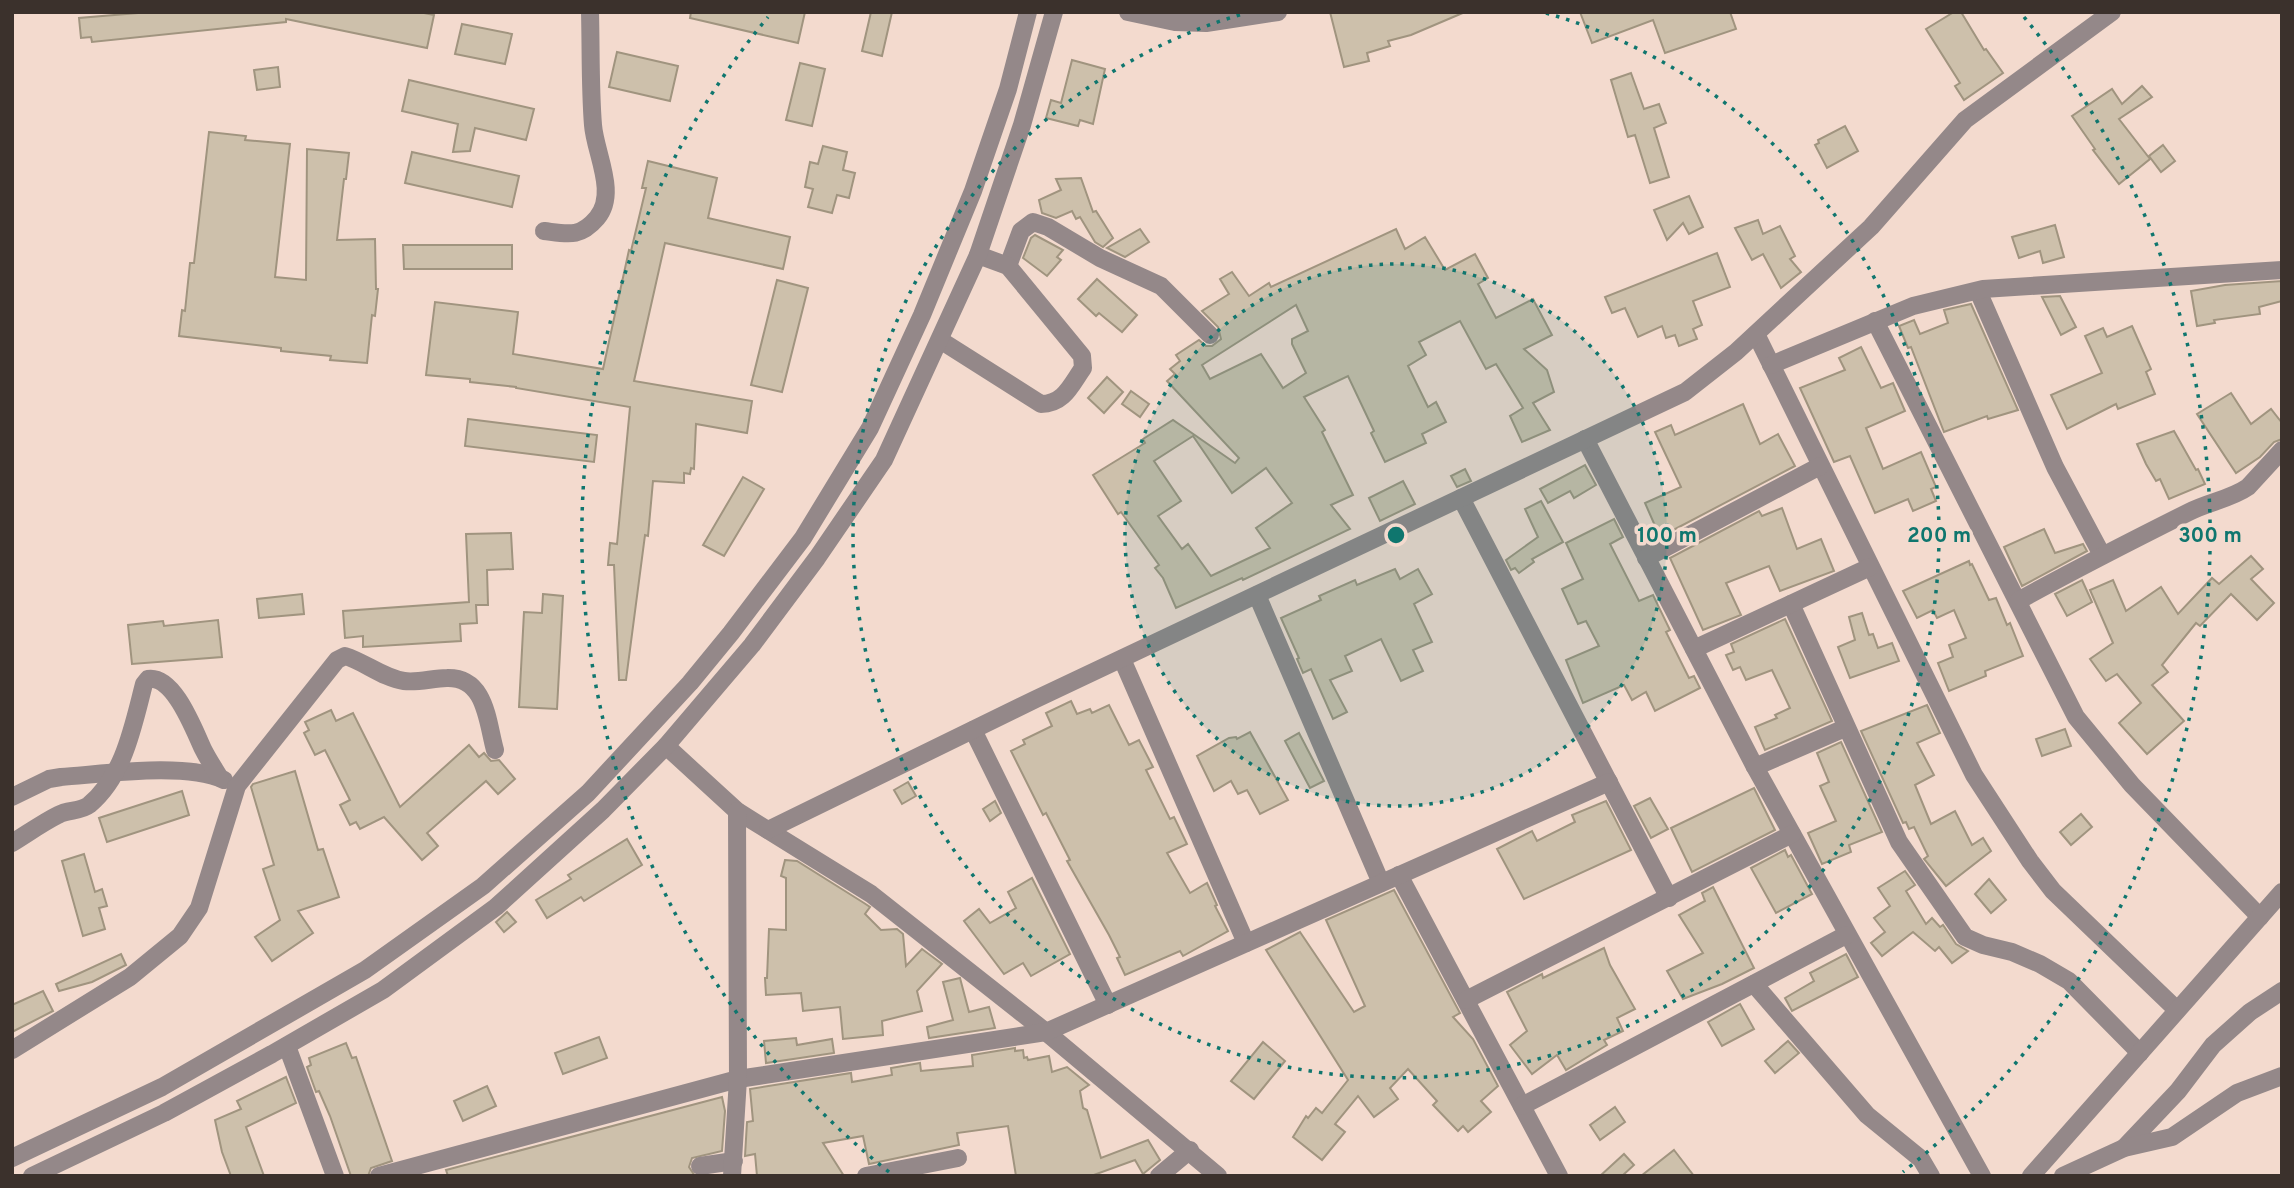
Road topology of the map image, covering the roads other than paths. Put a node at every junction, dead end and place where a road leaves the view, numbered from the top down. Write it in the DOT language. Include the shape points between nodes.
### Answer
graph roads {
  1 [pos="590,12"];
  2 [pos="1028,12"];
  3 [pos="1054,12"];
  4 [pos="1128,12"];
  5 [pos="1278,12"];
  6 [pos="2112,12"];
  7 [pos="544,231"];
  8 [pos="978,255"];
  9 [pos="1008,266"];
  10 [pos="2282,270"];
  11 [pos="1978,290"];
  12 [pos="1875,321"];
  13 [pos="1756,334"];
  14 [pos="1210,335"];
  15 [pos="940,340"];
  16 [pos="1771,365"];
  17 [pos="1586,439"];
  18 [pos="2282,450"];
  19 [pos="1820,466"];
  20 [pos="1461,498"];
  21 [pos="2102,555"];
  22 [pos="1646,558"];
  23 [pos="1870,567"];
  24 [pos="1257,595"];
  25 [pos="2018,601"];
  26 [pos="1791,604"];
  27 [pos="1694,649"];
  28 [pos="1122,659"];
  29 [pos="1845,728"];
  30 [pos="972,730"];
  31 [pos="666,746"];
  32 [pos="495,750"];
  33 [pos="1755,767"];
  34 [pos="115,773"];
  35 [pos="220,778"];
  36 [pos="1609,782"];
  37 [pos="237,786"];
  38 [pos="12,796"];
  39 [pos="737,811"];
  40 [pos="768,830"];
  41 [pos="1792,834"];
  42 [pos="12,843"];
  43 [pos="1399,875"];
  44 [pos="1381,883"];
  45 [pos="2282,892"];
  46 [pos="1669,898"];
  47 [pos="2260,916"];
  48 [pos="1846,935"];
  49 [pos="1246,943"];
  50 [pos="1754,984"];
  51 [pos="2282,991"];
  52 [pos="1466,1000"];
  53 [pos="1108,1005"];
  54 [pos="2177,1010"];
  55 [pos="1046,1032"];
  56 [pos="287,1046"];
  57 [pos="12,1050"];
  58 [pos="2140,1053"];
  59 [pos="2282,1076"];
  60 [pos="738,1079"];
  61 [pos="1522,1106"];
  62 [pos="2124,1148"];
  63 [pos="1189,1150"];
  64 [pos="12,1158"];
  65 [pos="958,1158"];
  66 [pos="700,1166"];
  67 [pos="733,1168"];
  68 [pos="32,1176"];
  69 [pos="335,1176"];
  70 [pos="379,1176"];
  71 [pos="866,1176"];
  72 [pos="1159,1176"];
  73 [pos="1218,1176"];
  74 [pos="1559,1176"];
  75 [pos="1931,1176"];
  76 [pos="1982,1176"];
  77 [pos="2031,1176"];
  78 [pos="2063,1176"];
  1 -- 7 [label="street" via="593,127 606,202 586,230 568,234"];
  2 -- 64 [label="street" via="973,191 870,428 803,538 690,683 587,793 483,886 365,970 163,1087"];
  3 -- 8 [label="street"];
  4 -- 5 [label="street" via="1206,23"];
  6 -- 13 [label="street" via="1965,120 1871,227"];
  8 -- 9 [label="street"];
  8 -- 15 [label="street"];
  9 -- 14 [label="street" via="1021,231 1033,222 1048,227 1161,286"];
  9 -- 15 [label="street" via="1082,356 1083,368 1062,398 1041,404"];
  10 -- 11 [label="street"];
  11 -- 12 [label="street"];
  11 -- 21 [label="street" via="2054,467"];
  12 -- 16 [label="street"];
  12 -- 25 [label="street"];
  13 -- 16 [label="street"];
  13 -- 17 [label="street" via="1685,392"];
  15 -- 31 [label="street" via="884,460 752,645"];
  16 -- 19 [label="street"];
  17 -- 20 [label="street"];
  17 -- 22 [label="street"];
  18 -- 21 [label="street" via="2241,492 2197,508"];
  19 -- 22 [label="street"];
  19 -- 23 [label="street"];
  20 -- 24 [label="street"];
  20 -- 36 [label="street"];
  21 -- 25 [label="street"];
  22 -- 27 [label="street"];
  23 -- 26 [label="street"];
  23 -- 54 [label="street" via="1974,775 2030,861 2053,891"];
  24 -- 28 [label="street"];
  24 -- 44 [label="street"];
  25 -- 47 [label="street" via="2076,717 2132,785"];
  26 -- 27 [label="street"];
  26 -- 29 [label="street"];
  27 -- 33 [label="street"];
  28 -- 30 [label="street"];
  28 -- 49 [label="street"];
  29 -- 33 [label="street"];
  29 -- 58 [label="street" via="1899,842 1965,937 2012,952 2069,981"];
  30 -- 40 [label="street"];
  30 -- 53 [label="street"];
  31 -- 39 [label="street"];
  31 -- 56 [label="street" via="496,907 383,990"];
  32 -- 37 [label="street" via="481,696 467,681 450,677 395,679 345,656 337,660"];
  33 -- 41 [label="street"];
  34 -- 35 [label="street" via="149,770"];
  34 -- 35 [label="street" via="145,684 156,677 176,696"];
  34 -- 38 [label="street" via="49,779"];
  34 -- 42 [label="street" via="89,805 61,813"];
  35 -- 37 [label="street"];
  36 -- 43 [label="street"];
  36 -- 46 [label="street"];
  37 -- 57 [label="street" via="199,908 180,936 130,977"];
  39 -- 40 [label="street"];
  39 -- 60 [label="street"];
  40 -- 55 [label="street" via="871,894"];
  41 -- 46 [label="street"];
  41 -- 48 [label="street"];
  43 -- 44 [label="street"];
  43 -- 52 [label="street"];
  44 -- 49 [label="street"];
  45 -- 47 [label="street"];
  46 -- 52 [label="street"];
  47 -- 54 [label="street"];
  48 -- 50 [label="street"];
  48 -- 76 [label="street"];
  49 -- 53 [label="street"];
  50 -- 61 [label="street"];
  50 -- 75 [label="street" via="1867,1115 1921,1159"];
  51 -- 62 [label="street" via="2213,1045 2178,1091"];
  52 -- 61 [label="street"];
  53 -- 55 [label="street"];
  54 -- 58 [label="street"];
  55 -- 60 [label="street"];
  55 -- 63 [label="street"];
  56 -- 68 [label="street" via="164,1113"];
  56 -- 69 [label="street"];
  58 -- 77 [label="street"];
  59 -- 62 [label="street" via="2237,1093 2172,1137"];
  60 -- 67 [label="street"];
  60 -- 70 [label="street"];
  61 -- 74 [label="street"];
  62 -- 78 [label="street"];
  63 -- 72 [label="street"];
  63 -- 73 [label="street"];
  65 -- 71 [label="street"];
  66 -- 67 [label="street"];
}
